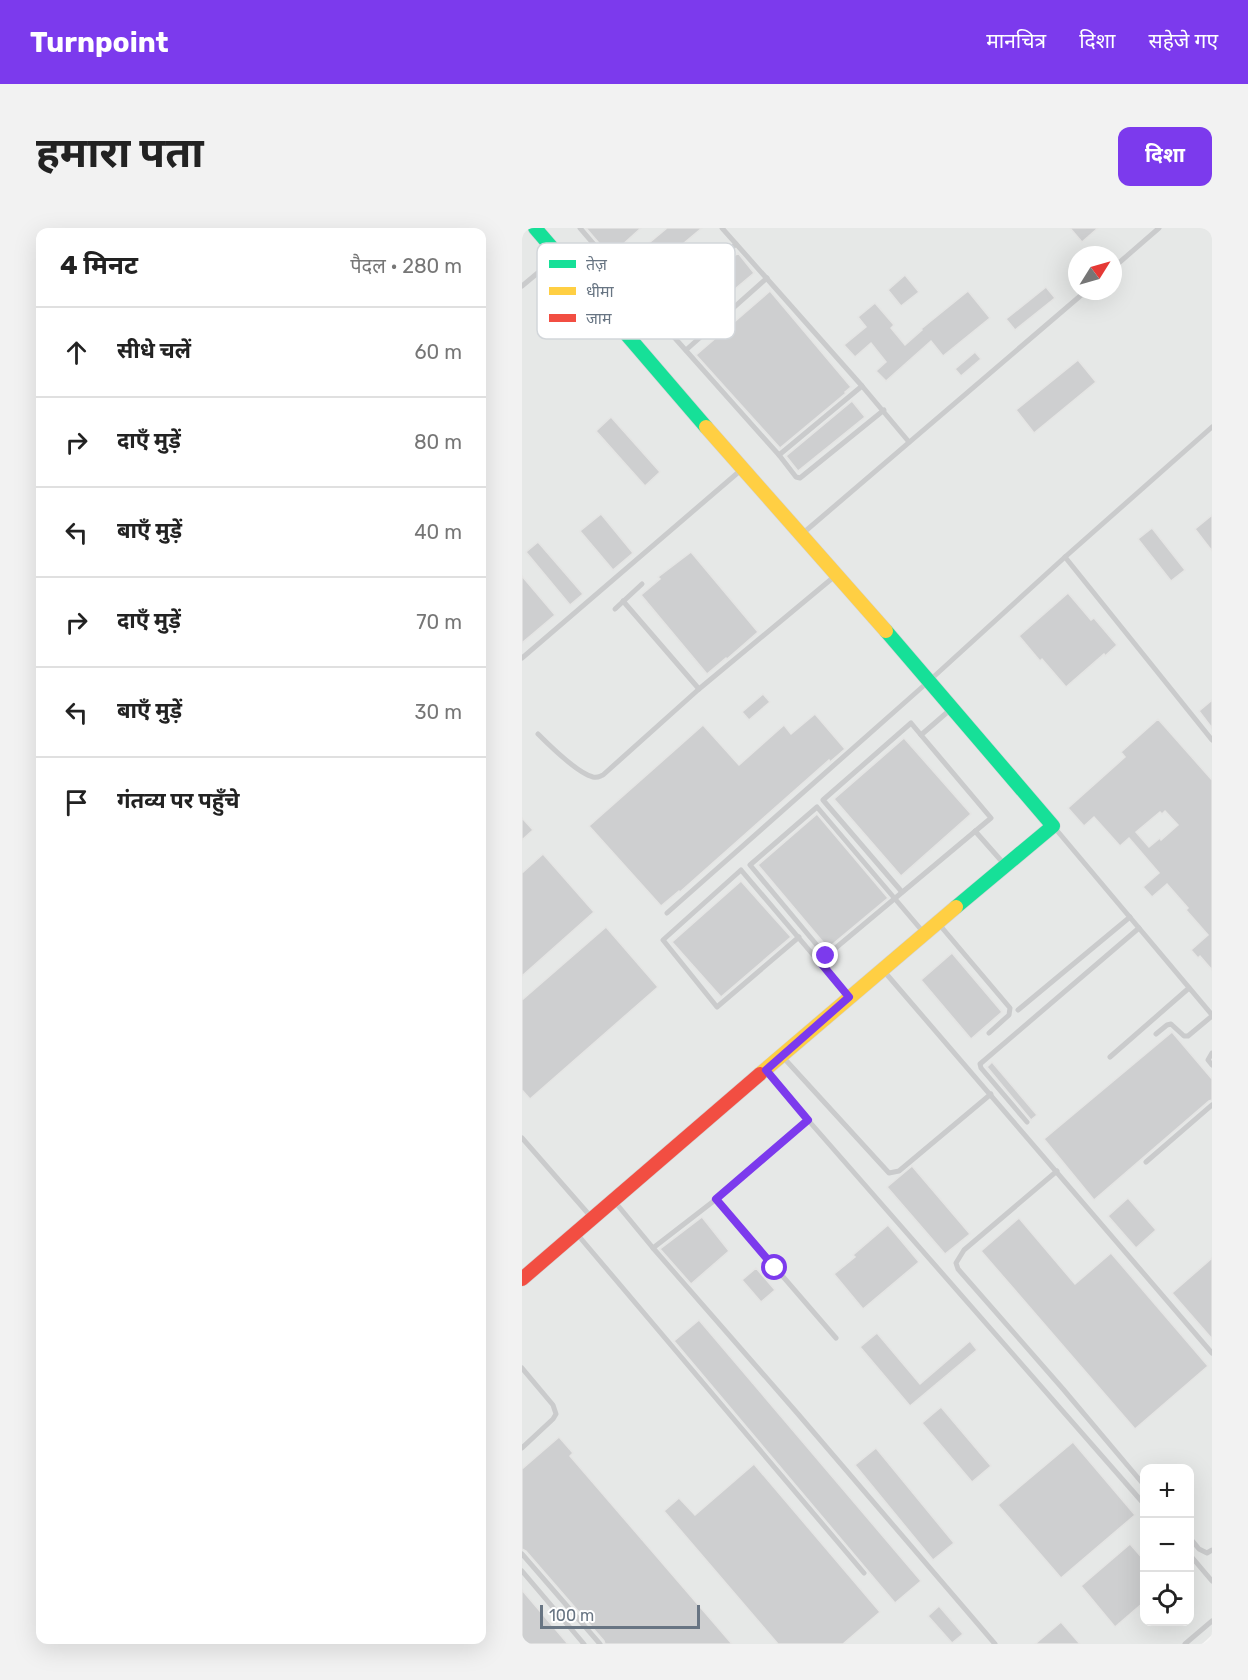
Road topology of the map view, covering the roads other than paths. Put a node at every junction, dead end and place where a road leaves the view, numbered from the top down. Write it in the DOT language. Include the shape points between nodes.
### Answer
graph roads {
  1 [pos="535,228"];
  2 [pos="580,228"];
  3 [pos="722,228"];
  4 [pos="1159,228"];
  5 [pos="548,243"];
  6 [pos="593,243"];
  7 [pos="736,244"];
  8 [pos="1122,259"];
  9 [pos="537,273"];
  10 [pos="767,278"];
  11 [pos="522,286"];
  12 [pos="1075,300"];
  13 [pos="735,306"];
  14 [pos="631,339"];
  15 [pos="676,339"];
  16 [pos="698,339"];
  17 [pos="686,350"];
  18 [pos="862,386"];
  19 [pos="884,410"];
  20 [pos="1212,427"];
  21 [pos="909,442"];
  22 [pos="779,455"];
  23 [pos="742,469"];
  24 [pos="801,536"];
  25 [pos="1065,557"];
  26 [pos="837,575"];
  27 [pos="642,584"];
  28 [pos="623,601"];
  29 [pos="615,609"];
  30 [pos="522,658"];
  31 [pos="929,681"];
  32 [pos="699,689"];
  33 [pos="952,708"];
  34 [pos="538,734"];
  35 [pos="921,735"];
  36 [pos="1212,740"];
  37 [pos="1053,826"];
  38 [pos="975,831"];
  39 [pos="1005,865"];
  40 [pos="902,892"];
  41 [pos="894,898"];
  42 [pos="668,913"];
  43 [pos="1130,917"];
  44 [pos="937,922"];
  45 [pos="1139,928"];
  46 [pos="924,933"];
  47 [pos="799,937"];
  48 [pos="826,956"];
  49 [pos="820,962"];
  50 [pos="882,969"];
  51 [pos="1189,988"];
  52 [pos="849,997"];
  53 [pos="1018,1010"];
  54 [pos="1212,1016"];
  55 [pos="989,1033"];
  56 [pos="1156,1034"];
  57 [pos="1212,1053"];
  58 [pos="782,1056"];
  59 [pos="1110,1057"];
  60 [pos="1212,1065"];
  61 [pos="766,1070"];
  62 [pos="991,1094"];
  63 [pos="1212,1105"];
  64 [pos="808,1120"];
  65 [pos="1027,1122"];
  66 [pos="522,1138"];
  67 [pos="1146,1162"];
  68 [pos="1057,1171"];
  69 [pos="716,1199"];
  70 [pos="613,1200"];
  71 [pos="592,1218"];
  72 [pos="576,1233"];
  73 [pos="653,1248"];
  74 [pos="522,1279"];
  75 [pos="836,1338"];
  76 [pos="1212,1353"];
  77 [pos="522,1368"];
  78 [pos="522,1448"];
  79 [pos="1140,1480"];
  80 [pos="1140,1499"];
  81 [pos="1194,1543"];
  82 [pos="1210,1552"];
  83 [pos="522,1554"];
  84 [pos="1212,1559"];
  85 [pos="1194,1560"];
  86 [pos="522,1571"];
  87 [pos="864,1573"];
  88 [pos="1212,1581"];
  89 [pos="1212,1622"];
  90 [pos="584,1644"];
  91 [pos="600,1644"];
  92 [pos="995,1644"];
  93 [pos="1185,1644"];
  1 -- 5 [label="street"];
  2 -- 6 [label="lane"];
  3 -- 7 [label="lane"];
  4 -- 8 [label="lane"];
  7 -- 10 [label="lane"];
  9 -- 11 [label="lane"];
  10 -- 13 [label="lane"];
  10 -- 18 [label="lane"];
  12 -- 21 [label="lane"];
  14 -- 23 [label="street"];
  15 -- 17 [label="lane"];
  16 -- 17 [label="lane"];
  17 -- 22 [label="lane"];
  18 -- 19 [label="lane"];
  18 -- 22 [label="lane"];
  19 -- 21 [label="lane"];
  19 -- 22 [label="lane" via="800,478"];
  20 -- 25 [label="lane"];
  21 -- 24 [label="lane"];
  23 -- 24 [label="street"];
  23 -- 30 [label="lane"];
  24 -- 26 [label="street"];
  25 -- 31 [label="lane"];
  25 -- 36 [label="lane"];
  26 -- 31 [label="street"];
  26 -- 32 [label="lane"];
  27 -- 28 [label="lane"];
  28 -- 29 [label="lane"];
  28 -- 32 [label="lane"];
  31 -- 33 [label="street"];
  31 -- 42 [label="lane"];
  32 -- 34 [label="lane" via="597,777 576,766"];
  33 -- 35 [label="lane"];
  33 -- 37 [label="street"];
  35 -- 38 [label="lane" via="991,818"];
  35 -- 40 [label="lane" via="911,723 823,800"];
  37 -- 39 [label="street"];
  37 -- 43 [label="lane"];
  38 -- 39 [label="lane"];
  38 -- 40 [label="lane"];
  39 -- 44 [label="street"];
  40 -- 41 [label="lane"];
  41 -- 46 [label="lane"];
  41 -- 48 [label="lane"];
  41 -- 48 [label="lane" via="817,807 750,865"];
  43 -- 45 [label="lane"];
  43 -- 53 [label="lane"];
  44 -- 46 [label="street"];
  44 -- 55 [label="lane" via="1010,1008 1009,1015"];
  45 -- 51 [label="lane"];
  45 -- 65 [label="lane" via="980,1064"];
  46 -- 50 [label="street"];
  47 -- 47 [label="lane" via="741,870 663,940 717,1007"];
  47 -- 49 [label="lane"];
  48 -- 49 [label="lane"];
  49 -- 52 [label="lane"];
  50 -- 52 [label="street"];
  50 -- 62 [label="lane"];
  51 -- 54 [label="lane"];
  51 -- 59 [label="lane"];
  52 -- 58 [label="street"];
  54 -- 56 [label="lane" via="1188,1036 1171,1024"];
  57 -- 60 [label="lane" via="1208,1060"];
  58 -- 61 [label="street"];
  58 -- 62 [label="lane" via="889,1173 899,1171"];
  61 -- 64 [label="lane"];
  61 -- 70 [label="street"];
  62 -- 68 [label="lane"];
  63 -- 67 [label="lane"];
  64 -- 69 [label="lane"];
  64 -- 80 [label="lane"];
  66 -- 71 [label="lane"];
  68 -- 76 [label="lane"];
  68 -- 79 [label="lane" via="964,1250 956,1263"];
  69 -- 73 [label="lane"];
  69 -- 75 [label="lane"];
  70 -- 71 [label="street"];
  70 -- 73 [label="lane"];
  71 -- 72 [label="street"];
  72 -- 74 [label="street"];
  72 -- 87 [label="lane"];
  73 -- 92 [label="lane"];
  77 -- 78 [label="lane" via="556,1414"];
  81 -- 82 [label="lane"];
  82 -- 84 [label="lane"];
  83 -- 91 [label="lane"];
  85 -- 88 [label="lane"];
  86 -- 90 [label="lane"];
  89 -- 93 [label="lane"];
}
